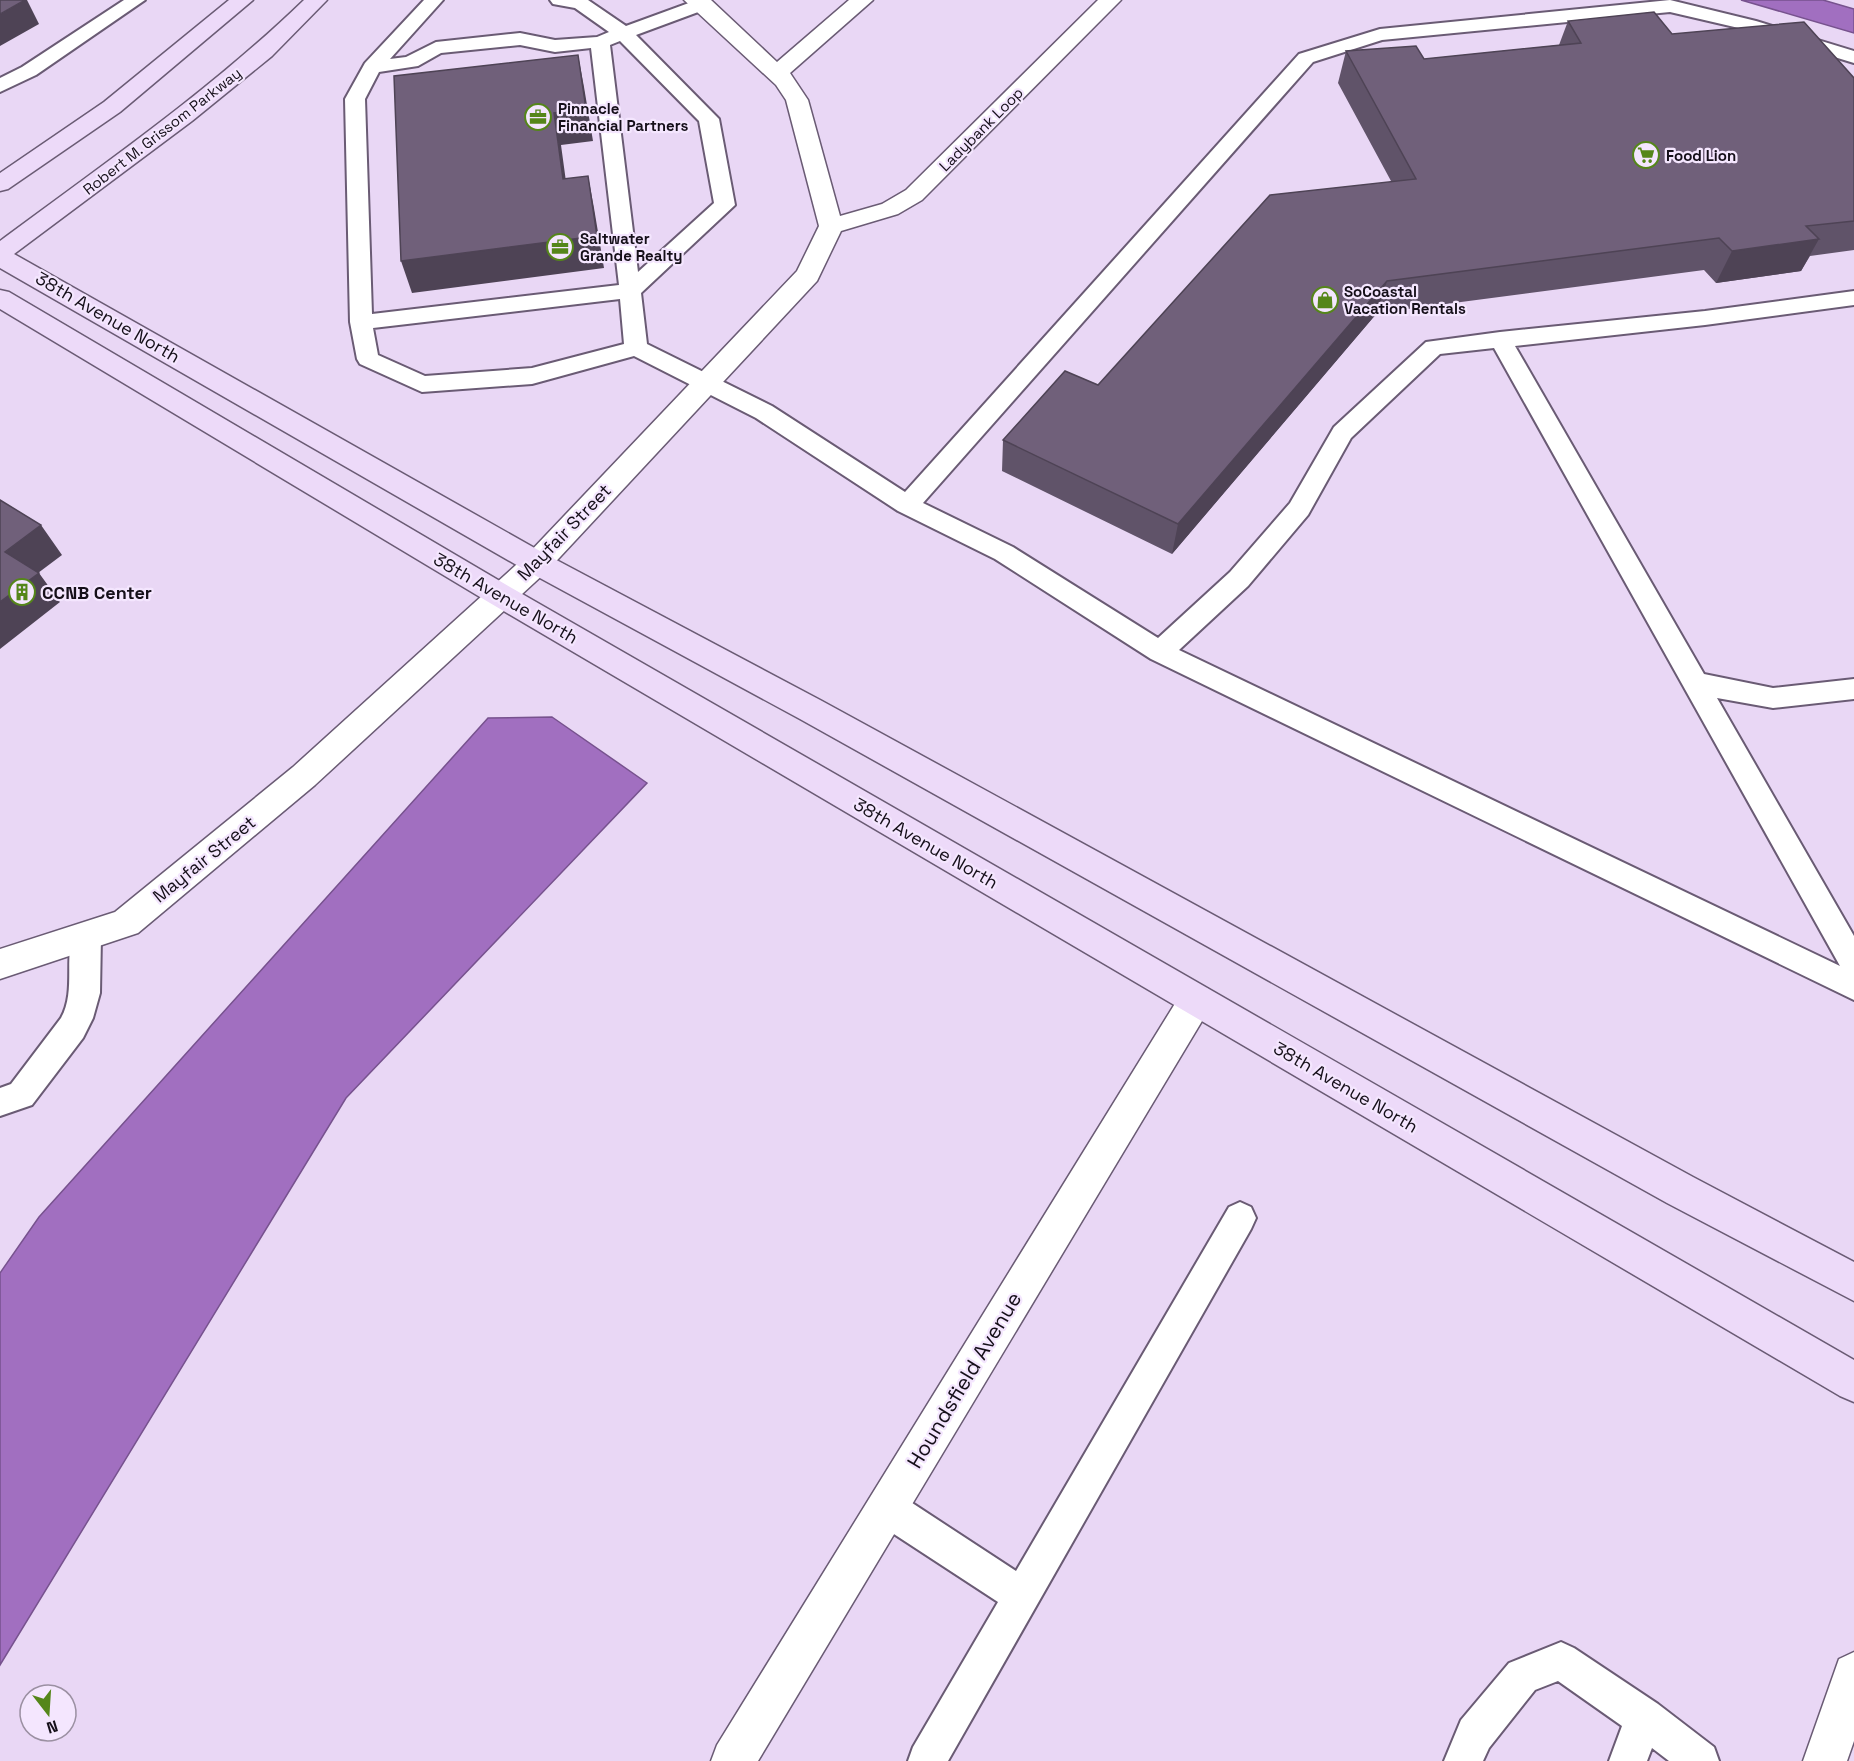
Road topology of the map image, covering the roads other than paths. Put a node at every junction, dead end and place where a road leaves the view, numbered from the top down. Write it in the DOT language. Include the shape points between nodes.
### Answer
graph roads {
  1 [pos="136,0"];
  2 [pos="242,0"];
  3 [pos="316,0"];
  4 [pos="434,0"];
  5 [pos="558,0"];
  6 [pos="862,0"];
  7 [pos="1110,0"];
  8 [pos="699,2"];
  9 [pos="623,33"];
  10 [pos="600,42"];
  11 [pos="555,46"];
  12 [pos="1854,57"];
  13 [pos="505,59"];
  14 [pos="411,62"];
  15 [pos="457,65"];
  16 [pos="372,67"];
  17 [pos="776,74"];
  18 [pos="0,86"];
  19 [pos="0,184"];
  20 [pos="831,226"];
  21 [pos="0,255"];
  22 [pos="630,291"];
  23 [pos="0,298"];
  24 [pos="1854,298"];
  25 [pos="361,322"];
  26 [pos="1500,339"];
  27 [pos="636,348"];
  28 [pos="707,384"];
  29 [pos="907,505"];
  30 [pos="537,563"];
  31 [pos="500,596"];
  32 [pos="1160,652"];
  33 [pos="1695,683"];
  34 [pos="1854,688"];
  35 [pos="86,936"];
  36 [pos="1854,963"];
  37 [pos="0,964"];
  38 [pos="1854,987"];
  39 [pos="1196,1000"];
  40 [pos="0,1102"];
  41 [pos="1240,1218"];
  42 [pos="1854,1282"];
  43 [pos="1854,1382"];
  44 [pos="887,1508"];
  45 [pos="1023,1597"];
  46 [pos="1854,1674"];
  47 [pos="1644,1718"];
  48 [pos="733,1761"];
  49 [pos="927,1761"];
  50 [pos="1463,1761"];
  51 [pos="1628,1761"];
  52 [pos="1700,1761"];
  53 [pos="1825,1761"];
  1 -- 18 [label="lane"];
  2 -- 19 [label="main road" via="112,108"];
  3 -- 21 [label="main road, Robert M. Grissom Parkway" via="264,51 184,116"];
  4 -- 16 [label="lane"];
  5 -- 9 [label="lane" via="579,3"];
  6 -- 17 [label="street"];
  7 -- 20 [label="street, Ladybank Loop" via="914,195 890,209"];
  8 -- 9 [label="lane"];
  8 -- 17 [label="street"];
  9 -- 10 [label="lane"];
  9 -- 22 [label="lane" via="709,119 725,205"];
  10 -- 11 [label="lane"];
  10 -- 22 [label="lane"];
  11 -- 13 [label="lane"];
  11 -- 14 [label="lane" via="520,39 436,48"];
  12 -- 29 [label="lane" via="1749,24 1670,6 1380,35 1306,58"];
  14 -- 15 [label="lane"];
  14 -- 16 [label="lane"];
  16 -- 25 [label="lane" via="355,99"];
  17 -- 20 [label="street" via="797,100"];
  20 -- 28 [label="street, Mayfair Street" via="808,275"];
  21 -- 30 [label="main road, 38th Avenue North"];
  22 -- 25 [label="lane"];
  22 -- 27 [label="lane"];
  23 -- 31 [label="main road, 38th Avenue North"];
  24 -- 26 [label="lane"];
  25 -- 27 [label="lane" via="368,359 422,384 532,375"];
  26 -- 32 [label="lane" via="1434,347 1342,433 1299,509 1239,579"];
  26 -- 33 [label="lane"];
  27 -- 28 [label="lane"];
  28 -- 29 [label="lane" via="764,412"];
  28 -- 30 [label="street, Mayfair Street"];
  29 -- 32 [label="lane" via="1004,553"];
  30 -- 31 [label="street, Mayfair Street"];
  30 -- 42 [label="main road, 38th Avenue North"];
  31 -- 35 [label="street, Mayfair Street" via="304,776 197,864 126,922"];
  31 -- 39 [label="main road, 38th Avenue North"];
  32 -- 38 [label="lane"];
  33 -- 34 [label="lane" via="1773,698"];
  33 -- 36 [label="lane"];
  35 -- 37 [label="street, Mayfair Street"];
  35 -- 40 [label="lane" via="82,1010 21,1095"];
  39 -- 43 [label="main road, 38th Avenue North"];
  39 -- 44 [label="street, Houndsfield Avenue"];
  41 -- 45 [label="lane"];
  44 -- 45 [label="lane"];
  44 -- 48 [label="street, Houndsfield Avenue"];
  45 -- 49 [label="lane"];
  46 -- 53 [label="street"];
  47 -- 50 [label="lane" via="1561,1661 1522,1676 1475,1734"];
  47 -- 51 [label="lane"];
  47 -- 52 [label="lane"];
}
